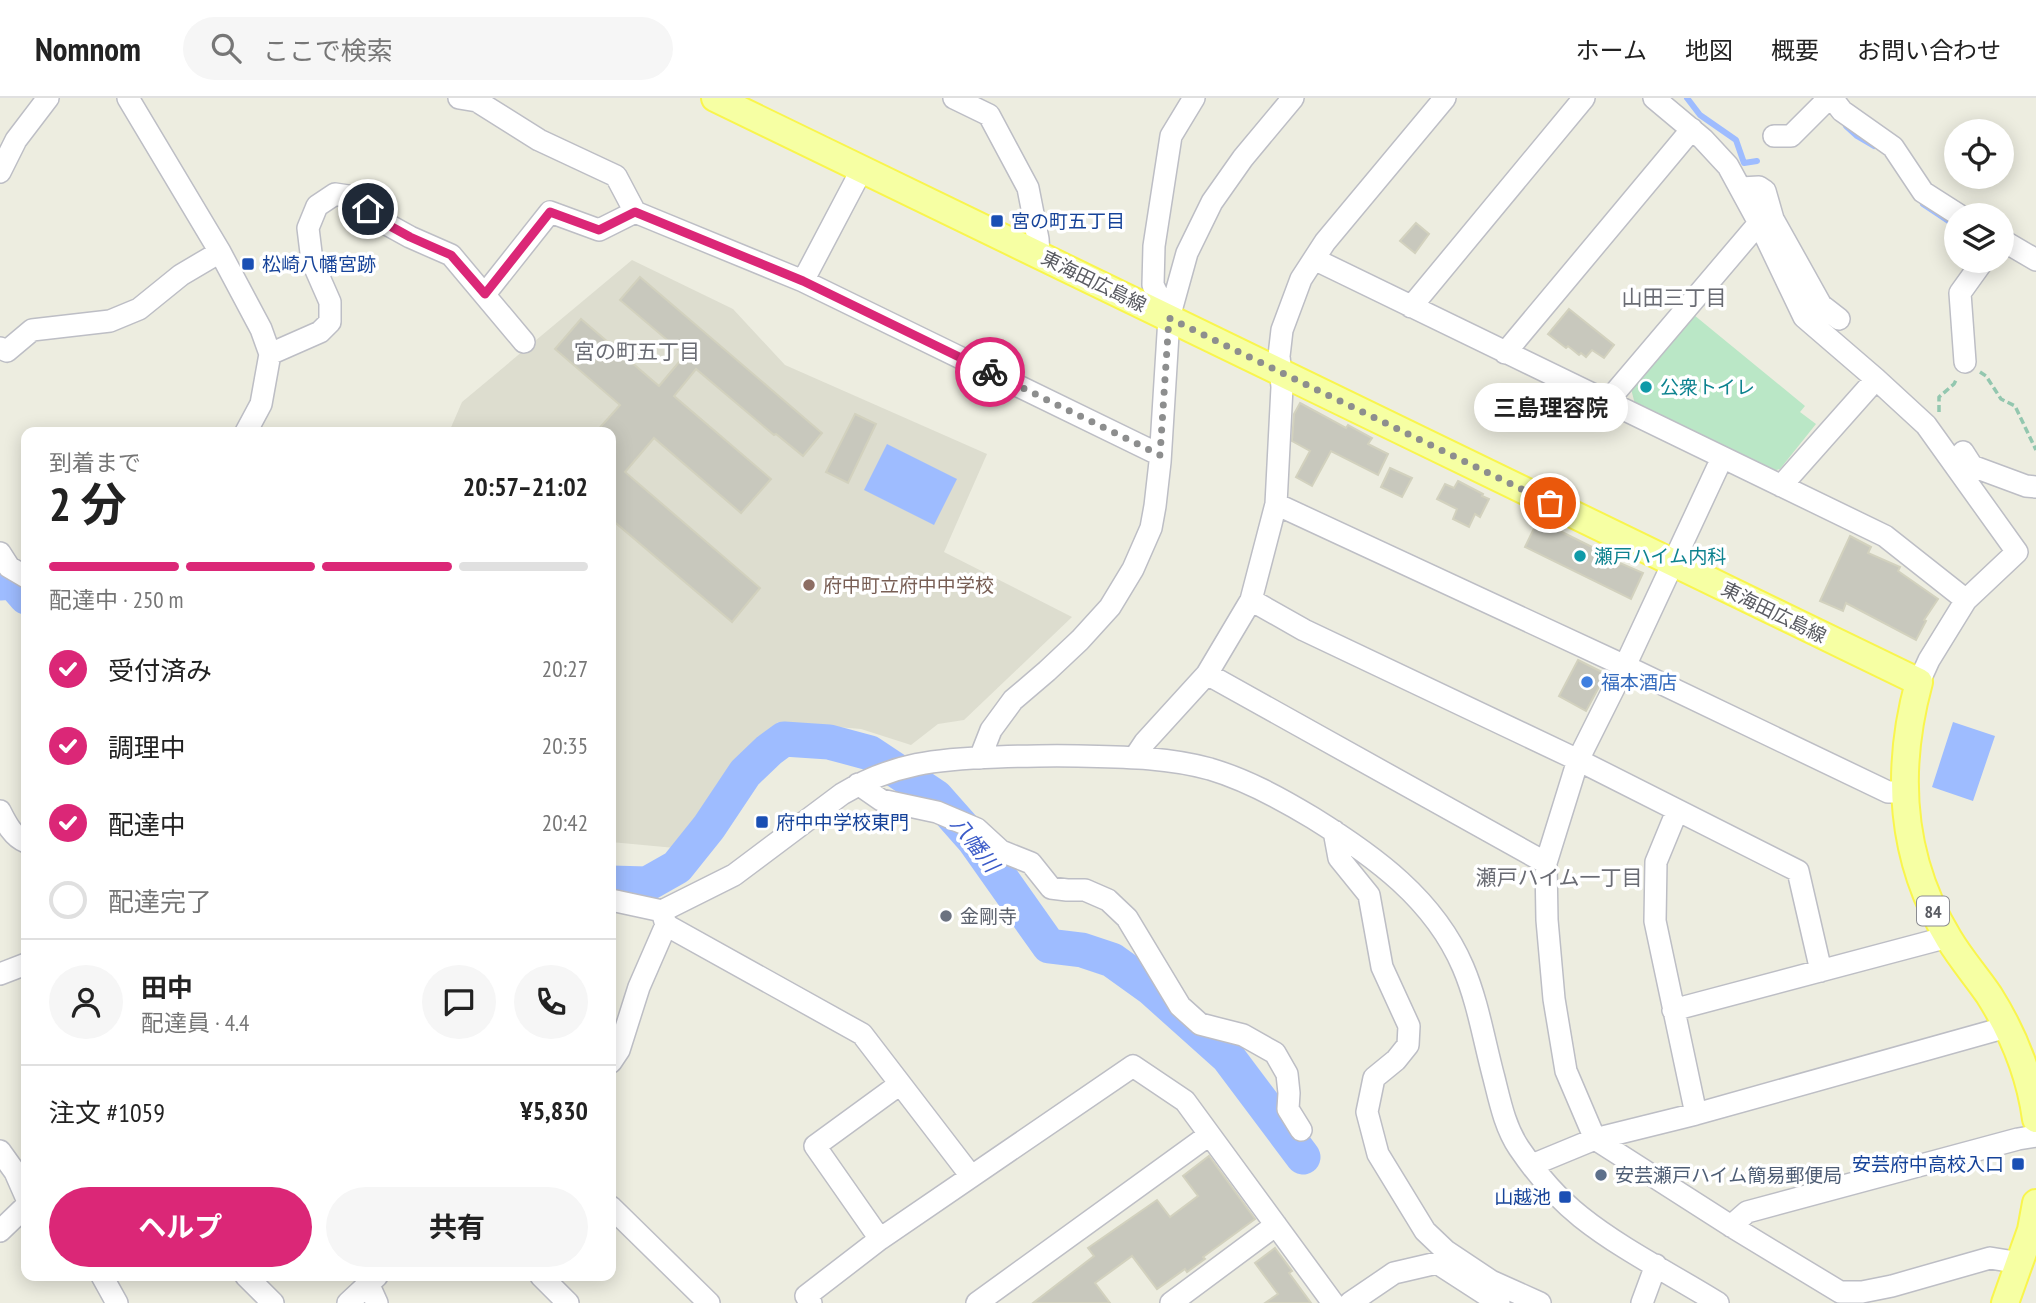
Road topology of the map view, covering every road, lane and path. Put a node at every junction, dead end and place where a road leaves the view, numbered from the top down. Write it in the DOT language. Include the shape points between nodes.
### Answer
graph roads {
  1 [pos="48,98"];
  2 [pos="128,98"];
  3 [pos="459,98"];
  4 [pos="954,98"];
  5 [pos="1194,98"];
  6 [pos="1293,98"];
  7 [pos="1445,98"];
  8 [pos="1584,98"];
  9 [pos="1654,98"];
  10 [pos="731,102"];
  11 [pos="1826,102"];
  12 [pos="1692,130"];
  13 [pos="1774,136"];
  14 [pos="862,169"];
  15 [pos="0,172"];
  16 [pos="1741,187"];
  17 [pos="1944,205"];
  18 [pos="635,212"];
  19 [pos="1759,223"];
  20 [pos="2014,247"];
  21 [pos="220,252"];
  22 [pos="1039,254"];
  23 [pos="1314,259"];
  24 [pos="2036,260"];
  25 [pos="1974,273"];
  26 [pos="803,281"];
  27 [pos="485,294"];
  28 [pos="1411,307"];
  29 [pos="1169,318"];
  30 [pos="1839,319"];
  31 [pos="524,342"];
  32 [pos="0,348"];
  33 [pos="1506,353"];
  34 [pos="270,354"];
  35 [pos="1965,362"];
  36 [pos="1281,372"];
  37 [pos="1876,379"];
  38 [pos="1607,402"];
  39 [pos="1937,416"];
  40 [pos="249,427"];
  41 [pos="2036,450"];
  42 [pos="1963,452"];
  43 [pos="1160,455"];
  44 [pos="1722,458"];
  45 [pos="1782,486"];
  46 [pos="2036,487"];
  47 [pos="1276,504"];
  48 [pos="0,553"];
  49 [pos="1672,562"];
  50 [pos="21,575"];
  51 [pos="1251,600"];
  52 [pos="1966,600"];
  53 [pos="1625,666"];
  54 [pos="1206,674"];
  55 [pos="1919,682"];
  56 [pos="1135,757"];
  57 [pos="980,758"];
  58 [pos="1578,760"];
  59 [pos="858,784"];
  60 [pos="1905,792"];
  61 [pos="0,811"];
  62 [pos="1678,811"];
  63 [pos="1334,831"];
  64 [pos="21,840"];
  65 [pos="1546,863"];
  66 [pos="616,902"];
  67 [pos="664,918"];
  68 [pos="1948,937"];
  69 [pos="21,966"];
  70 [pos="1821,971"];
  71 [pos="0,974"];
  72 [pos="1673,1010"];
  73 [pos="2007,1027"];
  74 [pos="616,1054"];
  75 [pos="900,1084"];
  76 [pos="1696,1114"];
  77 [pos="2036,1119"];
  78 [pos="1301,1130"];
  79 [pos="1209,1135"];
  80 [pos="2036,1136"];
  81 [pos="1595,1139"];
  82 [pos="0,1151"];
  83 [pos="1532,1165"];
  84 [pos="971,1176"];
  85 [pos="21,1186"];
  86 [pos="2036,1203"];
  87 [pos="21,1211"];
  88 [pos="616,1212"];
  89 [pos="1276,1225"];
  90 [pos="1731,1226"];
  91 [pos="0,1231"];
  92 [pos="880,1239"];
  93 [pos="2021,1263"];
  94 [pos="1656,1265"];
  95 [pos="105,1281"];
  96 [pos="251,1281"];
  97 [pos="371,1281"];
  98 [pos="373,1281"];
  99 [pos="546,1281"];
  100 [pos="984,1300"];
  101 [pos="117,1303"];
  102 [pos="273,1303"];
  103 [pos="348,1303"];
  104 [pos="377,1303"];
  105 [pos="568,1303"];
  106 [pos="709,1303"];
  107 [pos="811,1303"];
  108 [pos="1171,1303"];
  109 [pos="1333,1303"];
  110 [pos="1350,1303"];
  111 [pos="1499,1303"];
  112 [pos="1540,1303"];
  113 [pos="1642,1303"];
  114 [pos="1718,1303"];
  115 [pos="2005,1303"];
  1 -- 15 [label="street" via="16,140"];
  2 -- 21 [label="street"];
  3 -- 18 [label="street" via="477,101 539,140 616,176"];
  4 -- 22 [label="street" via="989,115 1028,188"];
  5 -- 29 [label="street" via="1171,136 1154,246 1153,285"];
  6 -- 29 [label="street" via="1212,202 1187,253"];
  7 -- 23 [label="street"];
  8 -- 28 [label="street"];
  9 -- 12 [label="street"];
  10 -- 14 [label="main road, 東海田広島線"];
  11 -- 13 [label="street" via="1791,136"];
  11 -- 17 [label="street" via="1893,147 1923,192"];
  12 -- 16 [label="street" via="1716,152"];
  12 -- 33 [label="street"];
  14 -- 22 [label="main road, 東海田広島線"];
  14 -- 26 [label="street"];
  16 -- 19 [label="street"];
  16 -- 30 [label="street" via="1765,191 1773,219 1821,305"];
  18 -- 26 [label="street"];
  18 -- 27 [label="street" via="599,230 550,212"];
  19 -- 37 [label="street" via="1804,317"];
  19 -- 38 [label="street"];
  20 -- 24 [label="street"];
  21 -- 32 [label="street" via="181,275 139,309 110,321 32,330 7,351"];
  21 -- 34 [label="street"];
  22 -- 29 [label="main road, 東海田広島線"];
  23 -- 28 [label="street"];
  23 -- 36 [label="street" via="1301,279 1282,330"];
  25 -- 35 [label="street" via="1960,293"];
  26 -- 43 [label="street"];
  27 -- 31 [label="street"];
  27 -- 34 [label="street" via="451,255 381,221 355,197 335,194 317,206 308,228 312,261 330,302 330,322 320,332"];
  28 -- 33 [label="street"];
  29 -- 36 [label="main road, 東海田広島線"];
  29 -- 43 [label="street"];
  33 -- 38 [label="street"];
  34 -- 40 [label="street" via="261,404"];
  35 -- 39 [label="path" via="1954,384 1940,397"];
  35 -- 41 [label="path" via="1986,376 2001,399 2015,406"];
  36 -- 47 [label="street"];
  36 -- 49 [label="main road, 東海田広島線"];
  37 -- 45 [label="street"];
  37 -- 52 [label="street" via="1926,425 2017,552"];
  38 -- 44 [label="street"];
  42 -- 46 [label="street" via="1972,466"];
  43 -- 57 [label="street" via="1151,528 1133,569 1110,607 1013,700 991,730"];
  44 -- 45 [label="street"];
  44 -- 49 [label="street"];
  45 -- 52 [label="street" via="1885,536"];
  47 -- 51 [label="street"];
  47 -- 53 [label="street"];
  48 -- 50 [label="street"];
  49 -- 53 [label="street"];
  49 -- 55 [label="main road, 東海田広島線"];
  51 -- 54 [label="street"];
  51 -- 58 [label="street" via="1304,630"];
  52 -- 55 [label="street"];
  53 -- 58 [label="street"];
  53 -- 60 [label="street" via="1888,792"];
  54 -- 56 [label="street"];
  54 -- 65 [label="street"];
  55 -- 60 [label="main road, 84" via="1905,747"];
  56 -- 57 [label="street"];
  56 -- 63 [label="street" via="1186,764 1248,782"];
  57 -- 59 [label="street" via="908,765"];
  58 -- 62 [label="street"];
  58 -- 65 [label="street"];
  59 -- 67 [label="street" via="734,875"];
  59 -- 78 [label="street" via="881,800 937,812 976,829 1001,851 1031,863 1051,888 1085,890 1108,900 1127,918 1180,1006 1200,1024 1243,1035 1275,1053 1287,1074 1287,1108"];
  60 -- 68 [label="main road, 84" via="1920,878"];
  61 -- 64 [label="street"];
  62 -- 70 [label="street" via="1798,871"];
  62 -- 72 [label="street" via="1656,862 1656,921"];
  63 -- 83 [label="street" via="1404,883 1447,936 1474,998 1508,1127"];
  63 -- 112 [label="street" via="1339,858 1369,895 1382,967 1409,1026 1408,1045 1374,1078 1367,1112 1378,1154 1425,1231 1446,1251 1491,1281"];
  65 -- 81 [label="street" via="1554,999 1566,1072"];
  66 -- 67 [label="street"];
  67 -- 74 [label="street"];
  67 -- 75 [label="street" via="862,1034"];
  68 -- 70 [label="street"];
  68 -- 73 [label="main road, 84"];
  69 -- 71 [label="street"];
  70 -- 72 [label="street"];
  72 -- 76 [label="street"];
  73 -- 76 [label="street"];
  73 -- 77 [label="main road, 84" via="2028,1078"];
  75 -- 84 [label="street"];
  75 -- 92 [label="street" via="815,1146"];
  76 -- 81 [label="street"];
  79 -- 84 [label="street" via="1185,1101 1133,1066"];
  79 -- 89 [label="street"];
  79 -- 100 [label="street"];
  80 -- 90 [label="street" via="1747,1212"];
  81 -- 83 [label="street"];
  81 -- 90 [label="street"];
  82 -- 85 [label="street"];
  83 -- 94 [label="street" via="1579,1215"];
  84 -- 92 [label="street"];
  86 -- 93 [label="main road"];
  87 -- 91 [label="street"];
  88 -- 106 [label="street"];
  89 -- 108 [label="street"];
  89 -- 109 [label="street"];
  90 -- 93 [label="street" via="1840,1292 1892,1286 1990,1258"];
  92 -- 107 [label="street" via="806,1297"];
  93 -- 115 [label="main road"];
  94 -- 113 [label="street"];
  94 -- 114 [label="street"];
  95 -- 101 [label="street"];
  96 -- 102 [label="street"];
  97 -- 103 [label="street"];
  98 -- 104 [label="street"];
  99 -- 105 [label="street"];
  110 -- 111 [label="street" via="1394,1273 1437,1263"];
}
